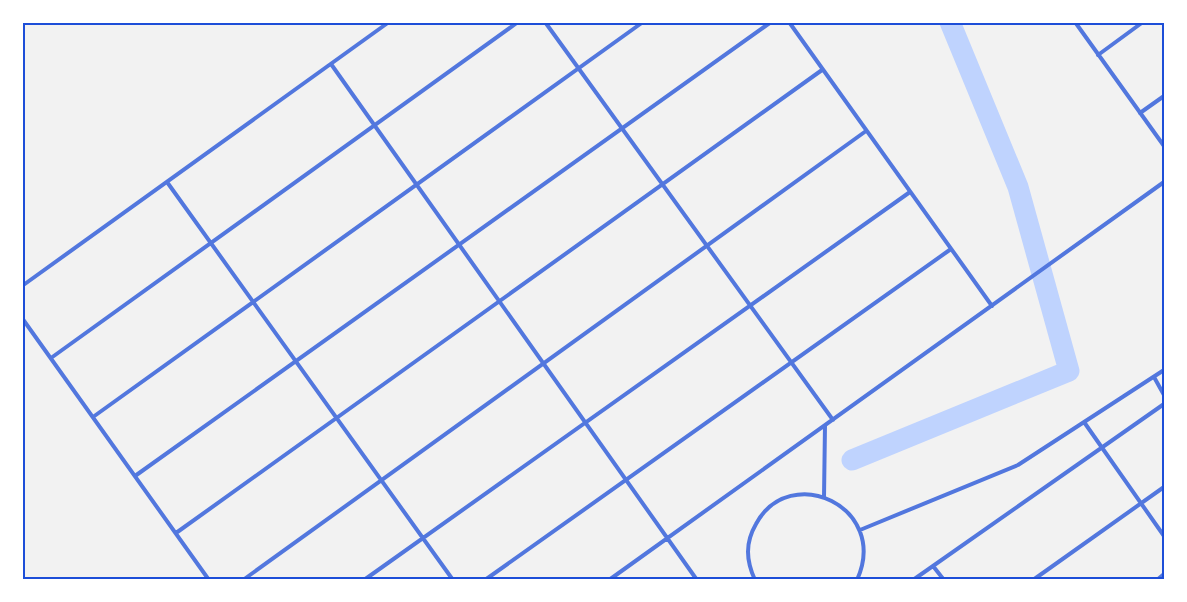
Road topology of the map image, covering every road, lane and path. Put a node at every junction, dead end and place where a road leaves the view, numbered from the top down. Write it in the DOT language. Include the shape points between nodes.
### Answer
graph roads {
  1 [pos="389,22"];
  2 [pos="518,22"];
  3 [pos="545,22"];
  4 [pos="643,22"];
  5 [pos="772,22"];
  6 [pos="788,22"];
  7 [pos="1075,22"];
  8 [pos="1143,22"];
  9 [pos="1098,55"];
  10 [pos="331,64"];
  11 [pos="578,69"];
  12 [pos="822,70"];
  13 [pos="1164,96"];
  14 [pos="1140,113"];
  15 [pos="375,125"];
  16 [pos="622,129"];
  17 [pos="866,131"];
  18 [pos="1164,146"];
  19 [pos="167,182"];
  20 [pos="1164,182"];
  21 [pos="417,184"];
  22 [pos="662,184"];
  23 [pos="910,192"];
  24 [pos="211,243"];
  25 [pos="460,245"];
  26 [pos="706,246"];
  27 [pos="951,249"];
  28 [pos="22,286"];
  29 [pos="500,301"];
  30 [pos="253,302"];
  31 [pos="750,305"];
  32 [pos="992,306"];
  33 [pos="22,318"];
  34 [pos="51,358"];
  35 [pos="296,362"];
  36 [pos="544,363"];
  37 [pos="791,363"];
  38 [pos="1164,370"];
  39 [pos="1154,377"];
  40 [pos="1164,395"];
  41 [pos="1164,404"];
  42 [pos="93,417"];
  43 [pos="337,418"];
  44 [pos="833,420"];
  45 [pos="586,422"];
  46 [pos="1084,422"];
  47 [pos="825,425"];
  48 [pos="1101,448"];
  49 [pos="135,476"];
  50 [pos="381,480"];
  51 [pos="626,480"];
  52 [pos="1164,486"];
  53 [pos="824,497"];
  54 [pos="1141,503"];
  55 [pos="860,530"];
  56 [pos="176,533"];
  57 [pos="1164,536"];
  58 [pos="423,538"];
  59 [pos="668,538"];
  60 [pos="933,566"];
  61 [pos="1164,574"];
  62 [pos="209,580"];
  63 [pos="243,580"];
  64 [pos="364,580"];
  65 [pos="453,580"];
  66 [pos="485,580"];
  67 [pos="610,580"];
  68 [pos="697,580"];
  69 [pos="755,580"];
  70 [pos="857,580"];
  71 [pos="913,580"];
  72 [pos="944,580"];
  73 [pos="1033,580"];
  74 [pos="1157,580"];
  1 -- 10 [label="lane"];
  2 -- 15 [label="lane"];
  3 -- 11 [label="lane"];
  4 -- 11 [label="lane"];
  5 -- 16 [label="lane"];
  6 -- 12 [label="lane"];
  7 -- 9 [label="lane"];
  8 -- 9 [label="lane"];
  9 -- 14 [label="lane"];
  10 -- 15 [label="lane"];
  10 -- 19 [label="lane"];
  11 -- 16 [label="lane"];
  11 -- 21 [label="lane"];
  12 -- 17 [label="lane"];
  12 -- 22 [label="lane"];
  13 -- 14 [label="lane"];
  14 -- 18 [label="lane"];
  15 -- 21 [label="lane"];
  15 -- 24 [label="lane"];
  16 -- 22 [label="lane"];
  16 -- 25 [label="lane"];
  17 -- 23 [label="lane"];
  17 -- 26 [label="lane"];
  19 -- 24 [label="lane"];
  19 -- 28 [label="lane"];
  20 -- 32 [label="lane"];
  21 -- 25 [label="lane"];
  21 -- 30 [label="lane"];
  22 -- 26 [label="lane"];
  22 -- 29 [label="lane"];
  23 -- 27 [label="lane"];
  23 -- 31 [label="lane"];
  24 -- 30 [label="lane"];
  24 -- 34 [label="lane"];
  25 -- 29 [label="lane"];
  25 -- 35 [label="lane"];
  26 -- 31 [label="lane"];
  26 -- 36 [label="lane"];
  27 -- 32 [label="lane"];
  27 -- 37 [label="lane"];
  29 -- 36 [label="lane"];
  29 -- 43 [label="lane"];
  30 -- 35 [label="lane"];
  30 -- 42 [label="lane"];
  31 -- 37 [label="lane"];
  31 -- 45 [label="lane"];
  32 -- 44 [label="lane"];
  33 -- 34 [label="lane"];
  34 -- 42 [label="lane"];
  35 -- 43 [label="lane"];
  35 -- 49 [label="lane"];
  36 -- 45 [label="lane"];
  36 -- 50 [label="lane"];
  37 -- 44 [label="lane"];
  37 -- 51 [label="lane"];
  38 -- 39 [label="lane"];
  39 -- 40 [label="lane"];
  39 -- 46 [label="lane"];
  41 -- 48 [label="lane"];
  42 -- 49 [label="lane"];
  43 -- 50 [label="lane"];
  43 -- 56 [label="lane"];
  44 -- 47 [label="lane"];
  45 -- 51 [label="lane"];
  45 -- 58 [label="lane"];
  46 -- 48 [label="lane"];
  46 -- 55 [label="lane" via="1018,465"];
  47 -- 53 [label="lane"];
  47 -- 59 [label="lane"];
  48 -- 54 [label="lane"];
  48 -- 60 [label="lane"];
  49 -- 56 [label="lane"];
  50 -- 58 [label="lane"];
  50 -- 63 [label="lane"];
  51 -- 59 [label="lane"];
  51 -- 66 [label="lane"];
  52 -- 54 [label="lane"];
  53 -- 55 [label="lane" via="846,510"];
  53 -- 69 [label="lane" via="806,494 788,497 772,504 760,517 751,533 748,550"];
  54 -- 57 [label="lane"];
  54 -- 73 [label="lane"];
  55 -- 70 [label="lane" via="864,547"];
  56 -- 62 [label="lane"];
  58 -- 64 [label="lane"];
  58 -- 65 [label="lane"];
  59 -- 67 [label="lane"];
  59 -- 68 [label="lane"];
  60 -- 71 [label="lane"];
  60 -- 72 [label="lane"];
  61 -- 74 [label="lane"];
}
